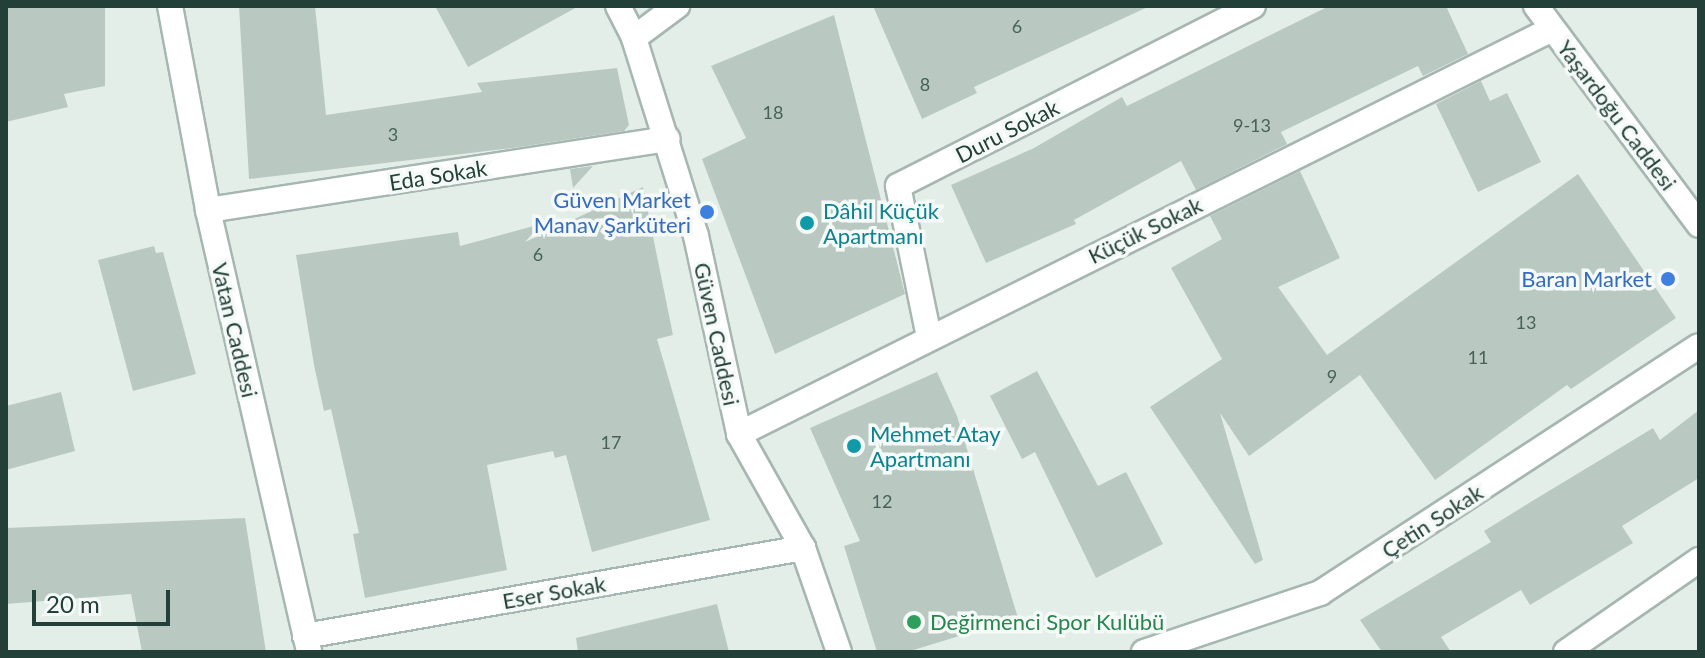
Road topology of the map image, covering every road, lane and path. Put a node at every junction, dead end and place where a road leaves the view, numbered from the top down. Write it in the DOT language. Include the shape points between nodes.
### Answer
graph roads {
  1 [pos="170,6"];
  2 [pos="618,6"];
  3 [pos="677,6"];
  4 [pos="1253,6"];
  5 [pos="1536,6"];
  6 [pos="1552,29"];
  7 [pos="634,38"];
  8 [pos="668,139"];
  9 [pos="208,210"];
  10 [pos="1699,225"];
  11 [pos="929,337"];
  12 [pos="1699,346"];
  13 [pos="739,434"];
  14 [pos="803,548"];
  15 [pos="1699,560"];
  16 [pos="307,644"];
  17 [pos="839,652"];
  18 [pos="1144,652"];
  19 [pos="1566,652"];
  1 -- 9 [label="street, Vatan Caddesi"];
  2 -- 7 [label="street, Güven Caddesi"];
  3 -- 7 [label="street"];
  4 -- 11 [label="street, Duru Sokak" via="898,186"];
  5 -- 6 [label="street, Yaşardoğu Caddesi"];
  6 -- 10 [label="street, Yaşardoğu Caddesi"];
  6 -- 11 [label="street, Küçük Sokak"];
  7 -- 8 [label="street, Güven Caddesi"];
  8 -- 9 [label="street, Eda Sokak"];
  8 -- 13 [label="street, Güven Caddesi" via="696,236"];
  9 -- 16 [label="street, Vatan Caddesi"];
  11 -- 13 [label="street, Küçük Sokak"];
  12 -- 18 [label="street, Çetin Sokak" via="1320,593"];
  13 -- 14 [label="street, Güven Caddesi"];
  14 -- 16 [label="street, Eser Sokak"];
  14 -- 17 [label="street, Güven Caddesi"];
  15 -- 19 [label="street"];
}
